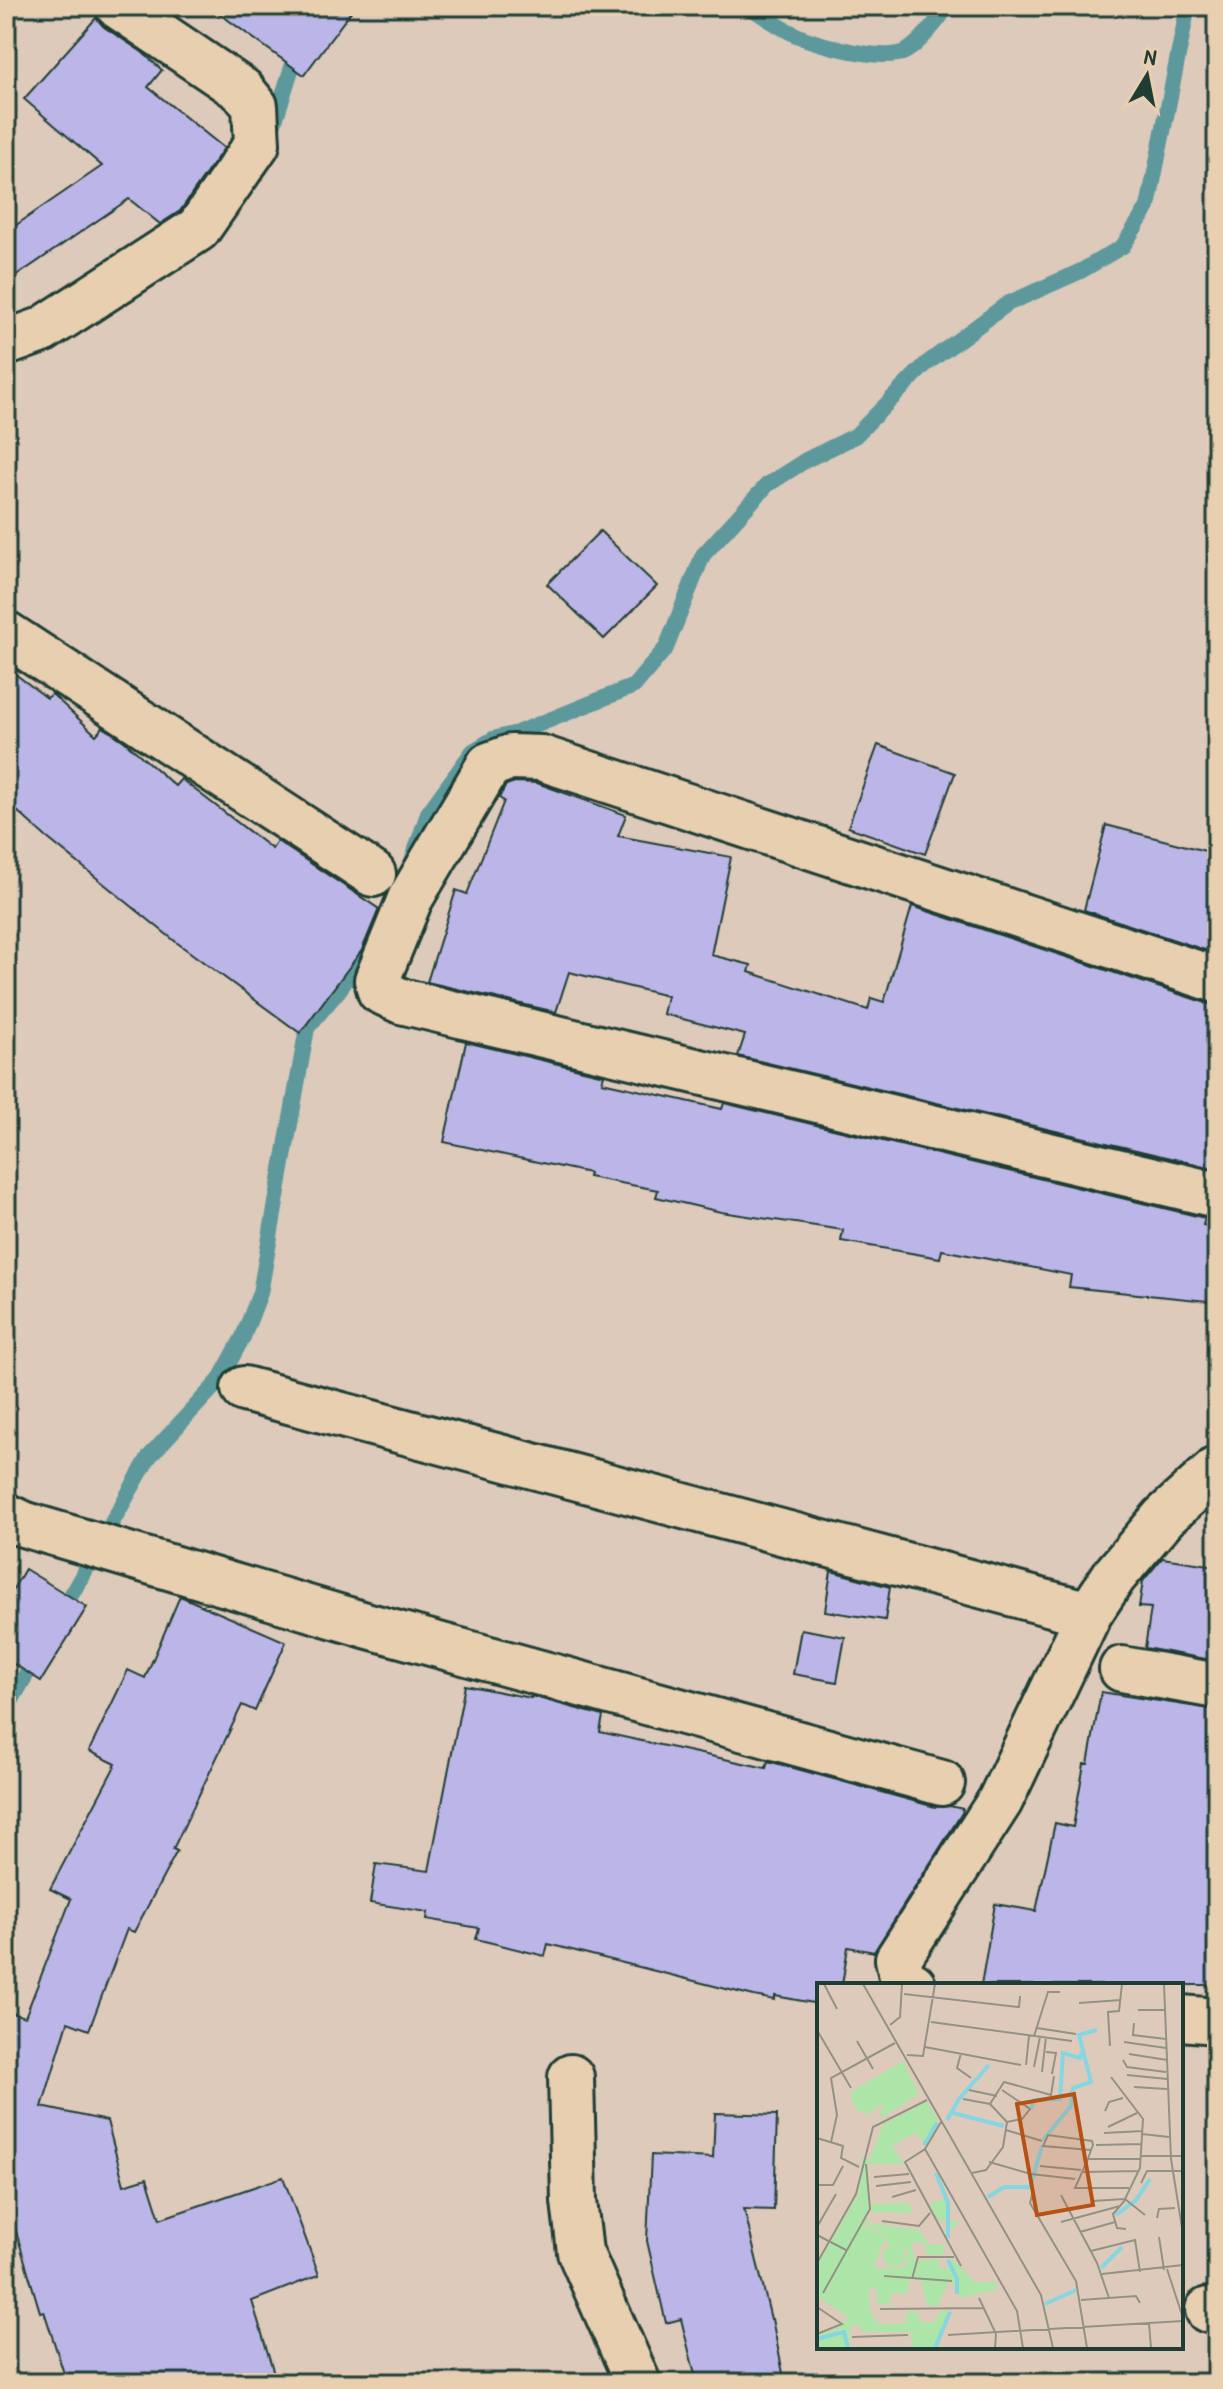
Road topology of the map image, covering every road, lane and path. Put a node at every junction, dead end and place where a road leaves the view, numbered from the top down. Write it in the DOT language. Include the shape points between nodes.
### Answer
graph roads {
  1 [pos="118,6"];
  2 [pos="6,343"];
  3 [pos="6,634"];
  4 [pos="373,874"];
  5 [pos="1217,980"];
  6 [pos="1217,1195"];
  7 [pos="244,1389"];
  8 [pos="1217,1469"];
  9 [pos="6,1516"];
  10 [pos="1089,1614"];
  11 [pos="1122,1669"];
  12 [pos="1217,1686"];
  13 [pos="942,1783"];
  14 [pos="908,1983"];
  15 [pos="1183,2018"];
  16 [pos="1217,2021"];
  17 [pos="571,2077"];
  18 [pos="638,2383"];
  1 -- 2 [label="street" via="242,90 255,106 257,144 198,229 42,330"];
  3 -- 4 [label="street"];
  5 -- 6 [label="street" via="541,758 511,757 489,765 410,899 377,980 380,991 401,1001"];
  7 -- 10 [label="street"];
  8 -- 10 [label="street" via="1164,1517"];
  9 -- 13 [label="street" via="369,1626"];
  10 -- 14 [label="street" via="1000,1801 898,1959"];
  11 -- 12 [label="street"];
  15 -- 16 [label="street"];
  17 -- 18 [label="street" via="580,2252"];
}
